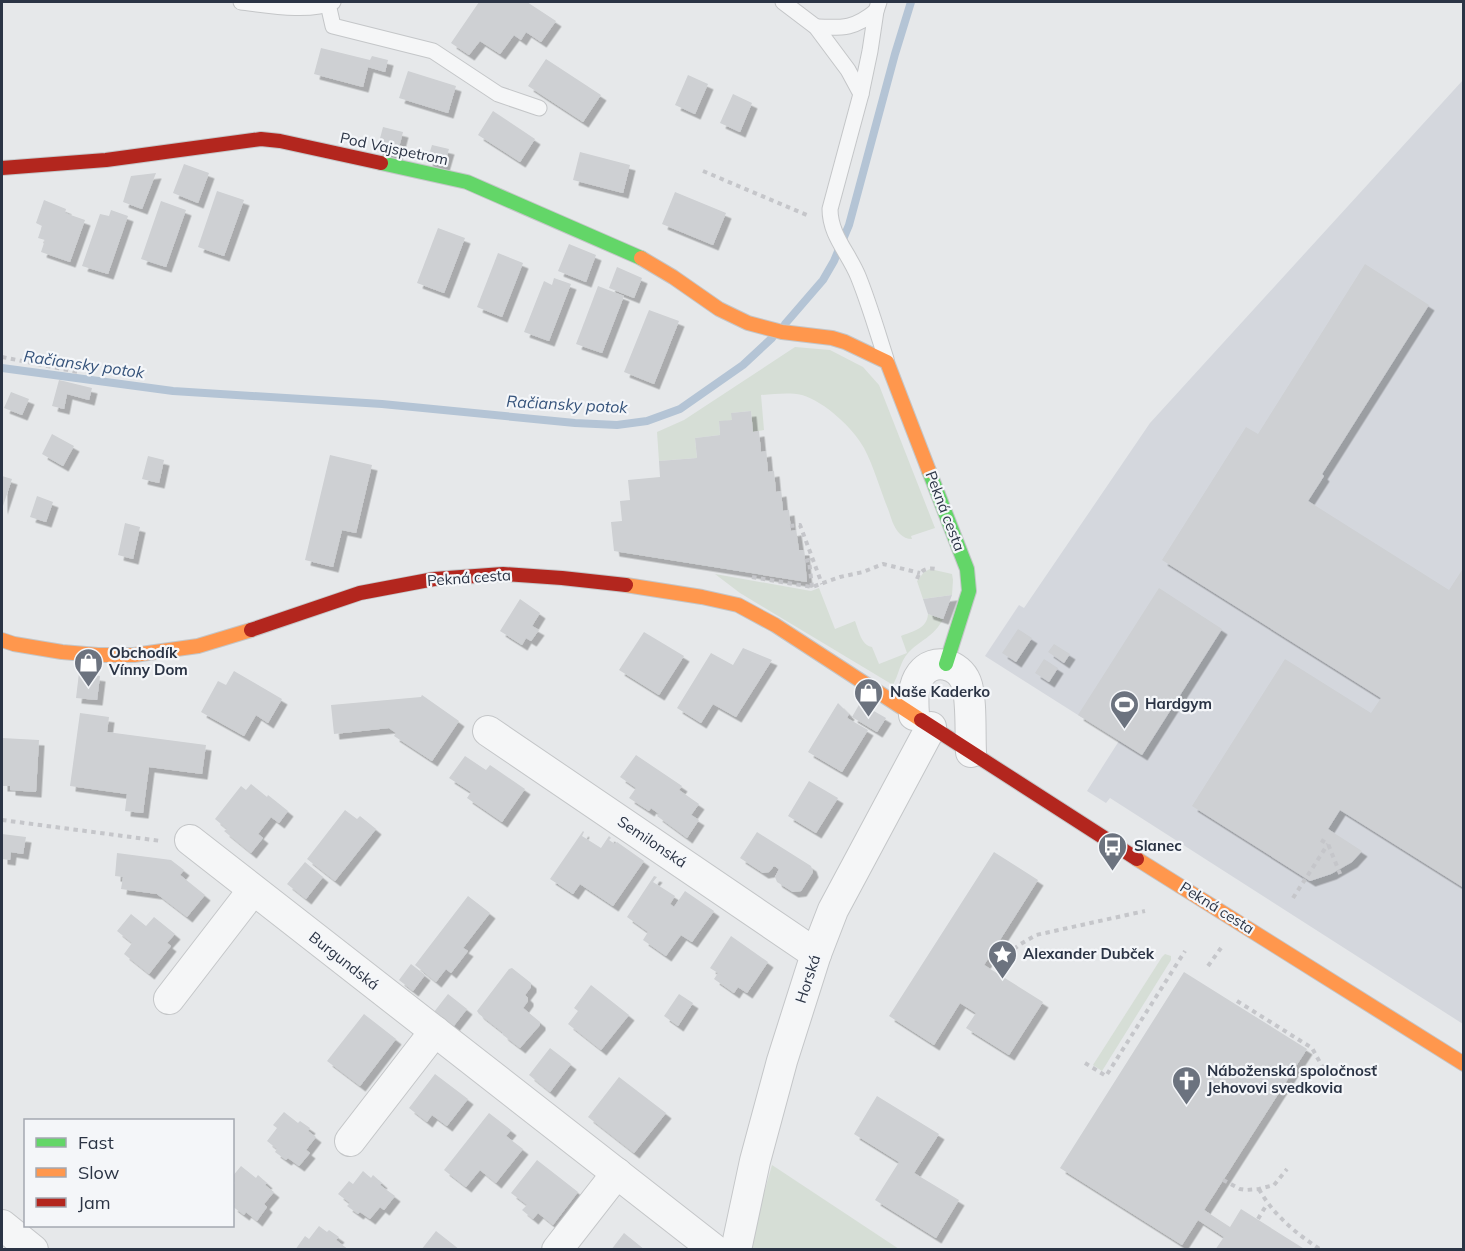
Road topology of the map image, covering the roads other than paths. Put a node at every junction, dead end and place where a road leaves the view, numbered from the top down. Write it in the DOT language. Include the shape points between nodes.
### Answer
graph roads {
  1 [pos="241,2"];
  2 [pos="783,2"];
  3 [pos="331,3"];
  4 [pos="877,6"];
  5 [pos="816,27"];
  6 [pos="861,94"];
  7 [pos="539,108"];
  8 [pos="2,168"];
  9 [pos="887,362"];
  10 [pos="2,640"];
  11 [pos="946,664"];
  12 [pos="922,721"];
  13 [pos="488,731"];
  14 [pos="971,752"];
  15 [pos="181,841"];
  16 [pos="253,890"];
  17 [pos="816,954"];
  18 [pos="169,999"];
  19 [pos="435,1031"];
  20 [pos="1464,1064"];
  21 [pos="350,1141"];
  22 [pos="617,1173"];
  23 [pos="2,1225"];
  24 [pos="33,1250"];
  25 [pos="557,1250"];
  26 [pos="715,1250"];
  27 [pos="736,1250"];
  1 -- 3 [label="lane" via="301,8"];
  2 -- 5 [label="lane"];
  3 -- 7 [label="lane" via="333,26 433,51 498,94"];
  4 -- 5 [label="lane" via="864,21 853,26"];
  4 -- 6 [label="lane"];
  5 -- 6 [label="lane" via="848,69"];
  6 -- 9 [label="lane" via="830,220 853,264"];
  8 -- 9 [label="street, Pod Vajspetrom" via="116,159 261,139 280,141 467,182 633,254 719,309 753,324 832,338"];
  9 -- 11 [label="street, Pekná cesta" via="967,569 969,591"];
  10 -- 12 [label="street, Pekná cesta" via="62,652 134,655 198,646 360,594 434,579 503,574 562,578 645,587 738,605"];
  11 -- 12 [label="street" via="926,669 915,686 913,698"];
  11 -- 14 [label="street" via="959,670 967,683"];
  12 -- 14 [label="street, Pekná cesta"];
  12 -- 17 [label="street, Horská"];
  13 -- 17 [label="street, Semilonská"];
  14 -- 20 [label="street, Pekná cesta"];
  15 -- 16 [label="street, Burgundská"];
  16 -- 18 [label="street"];
  16 -- 19 [label="street, Burgundská"];
  17 -- 27 [label="street, Horská" via="782,1061"];
  19 -- 21 [label="street"];
  19 -- 22 [label="street, Burgundská"];
  22 -- 25 [label="street"];
  22 -- 26 [label="street, Burgundská"];
  23 -- 24 [label="street"];
}
